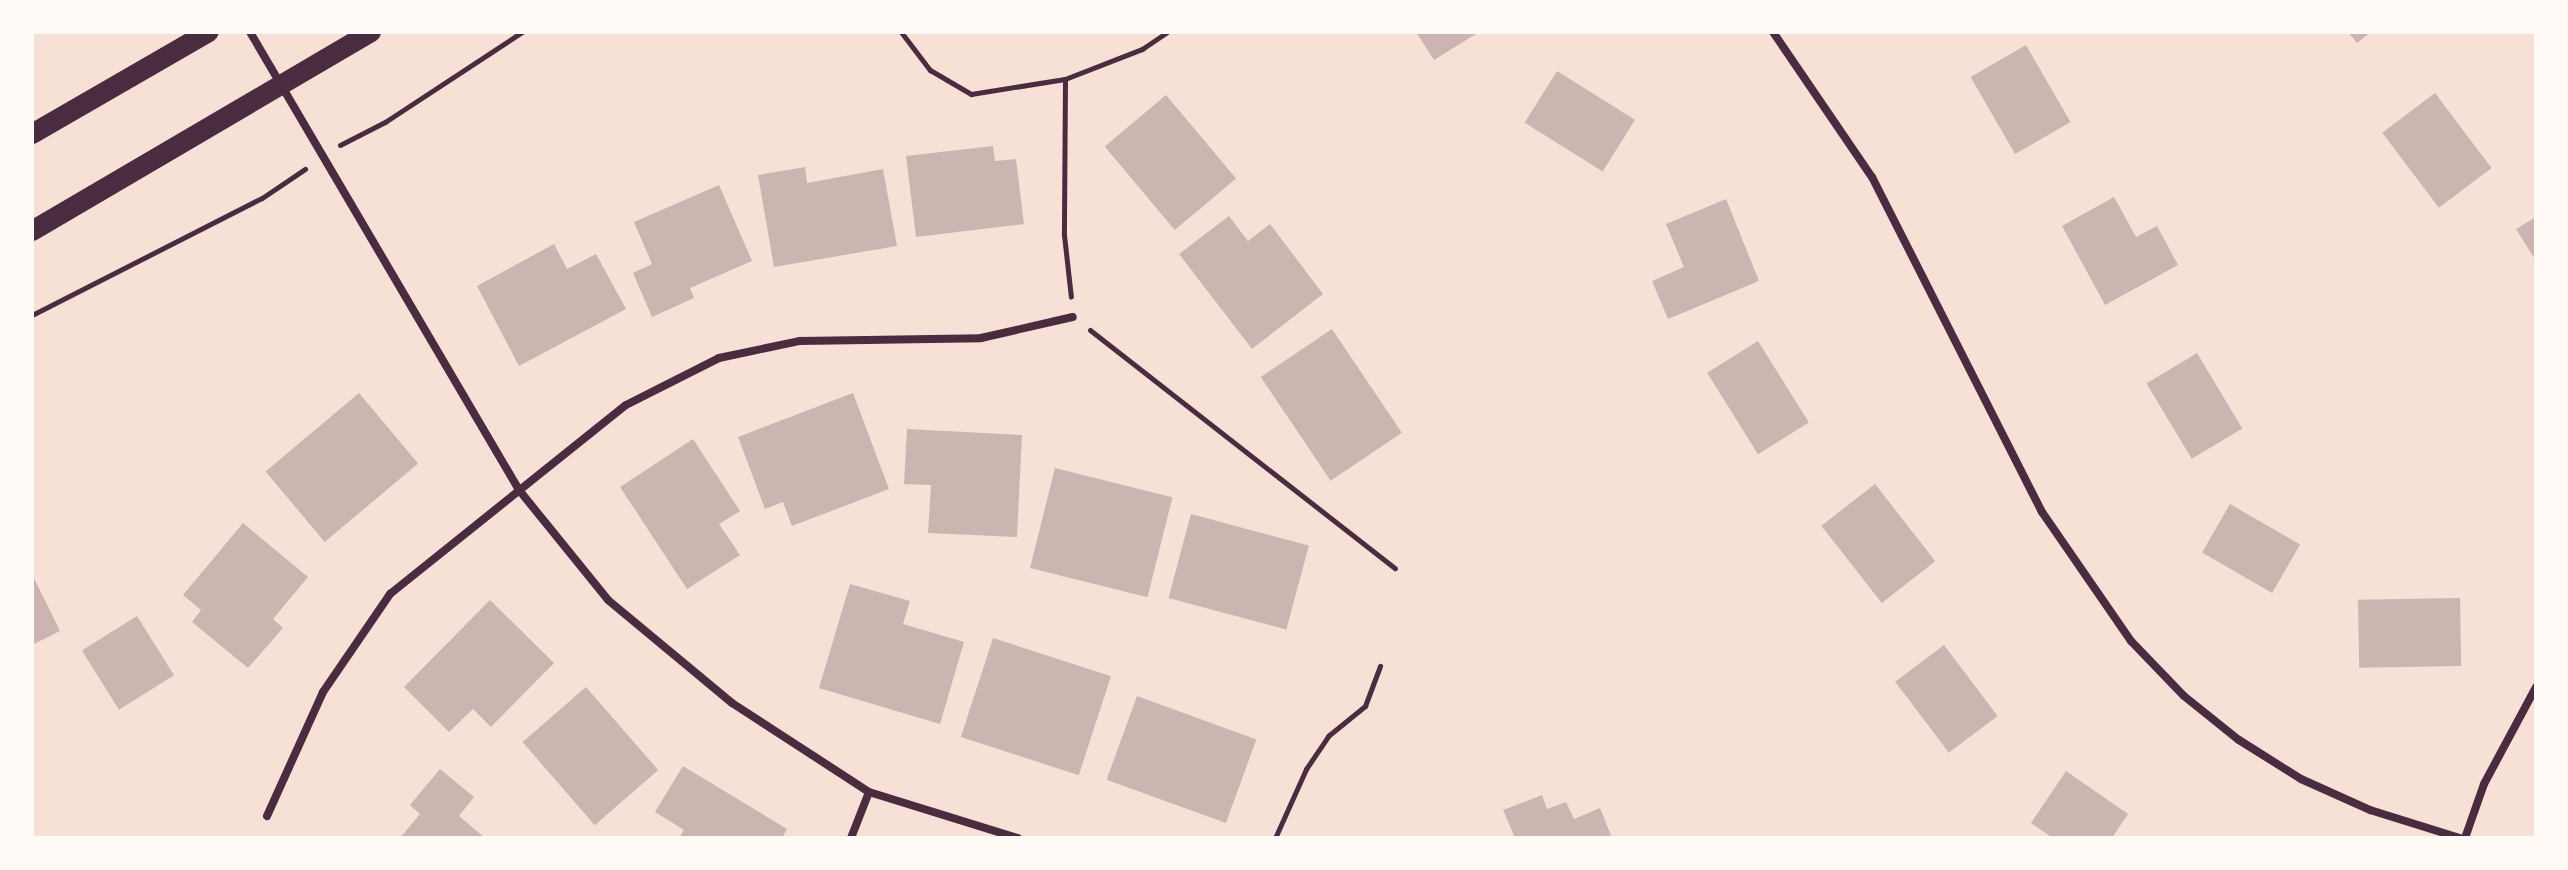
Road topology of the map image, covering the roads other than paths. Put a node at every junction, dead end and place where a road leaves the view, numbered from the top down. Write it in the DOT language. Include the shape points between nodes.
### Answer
graph roads {
  1 [pos="209,32"];
  2 [pos="250,32"];
  3 [pos="371,32"];
  4 [pos="1773,32"];
  5 [pos="283,87"];
  6 [pos="32,134"];
  7 [pos="32,231"];
  8 [pos="1073,317"];
  9 [pos="519,490"];
  10 [pos="2536,687"];
  11 [pos="869,792"];
  12 [pos="267,816"];
  13 [pos="851,838"];
  14 [pos="1018,838"];
  15 [pos="2462,838"];
  1 -- 6 [label="main road"];
  2 -- 5 [label="street"];
  3 -- 5 [label="main road"];
  4 -- 15 [label="street" via="1872,177 2042,512 2131,641 2184,696 2239,740 2301,779 2370,810"];
  5 -- 7 [label="main road"];
  5 -- 9 [label="street"];
  8 -- 9 [label="street" via="981,338 800,341 719,358 626,405"];
  9 -- 11 [label="street" via="608,600 732,703"];
  9 -- 12 [label="street" via="390,594 323,692"];
  10 -- 15 [label="street" via="2484,784"];
  11 -- 13 [label="street"];
  11 -- 14 [label="street"];
}
